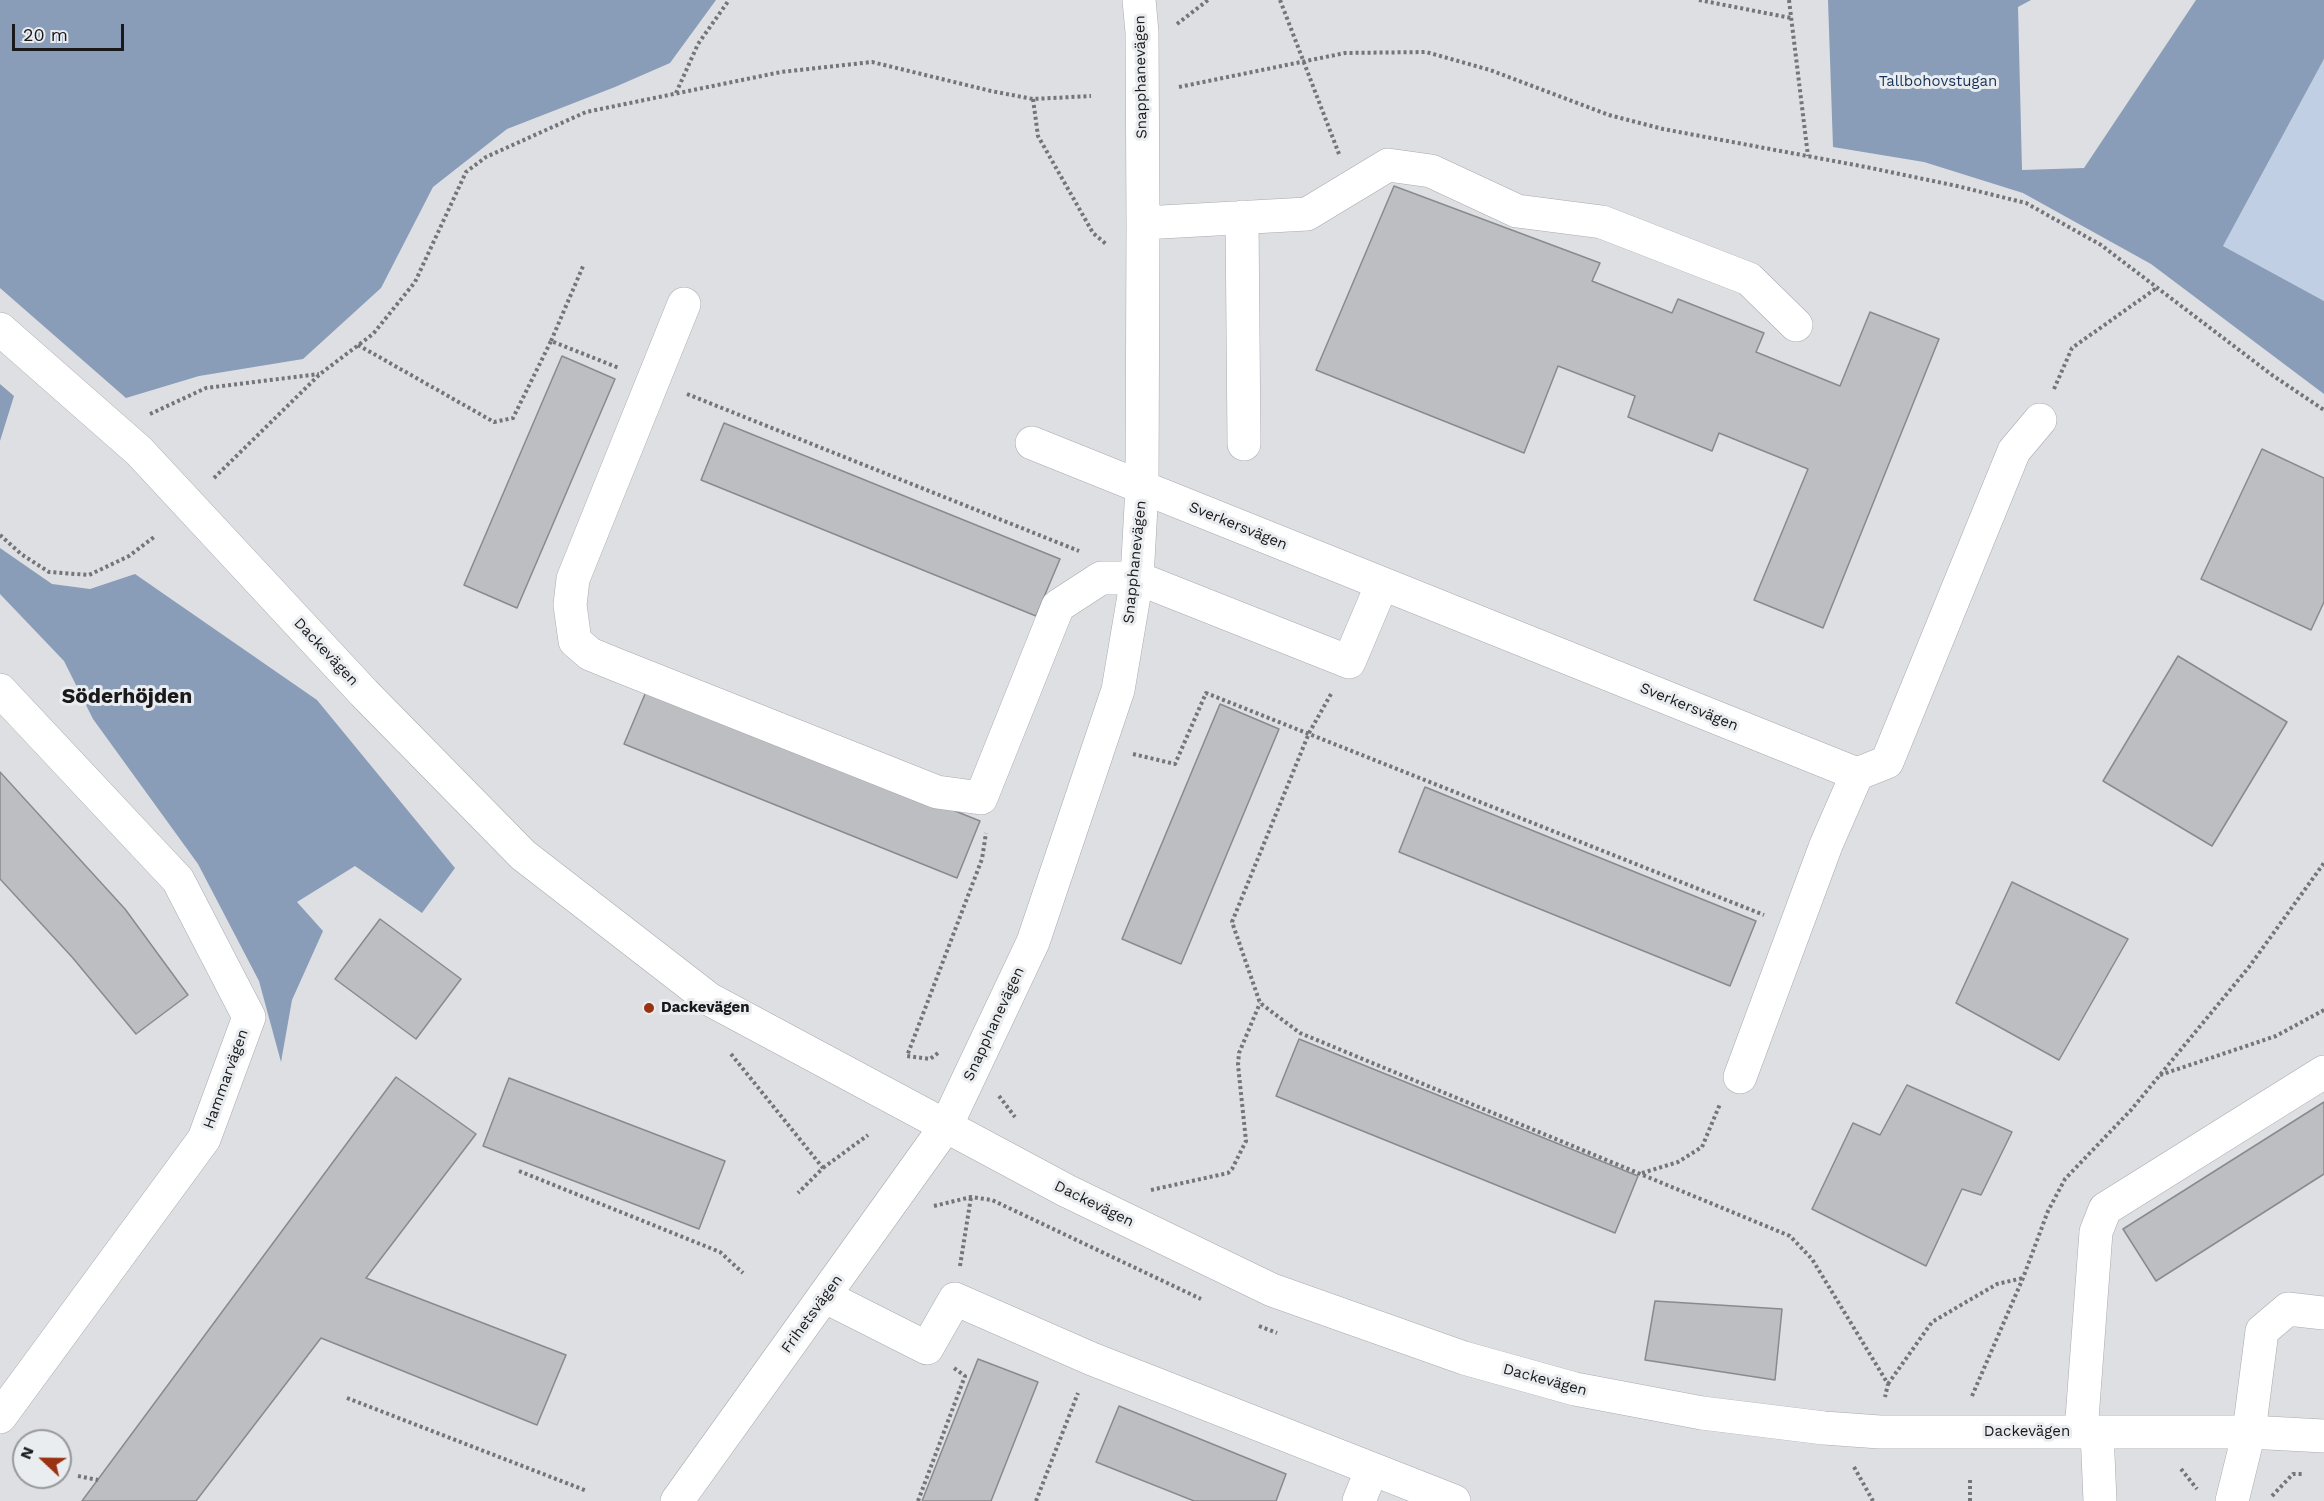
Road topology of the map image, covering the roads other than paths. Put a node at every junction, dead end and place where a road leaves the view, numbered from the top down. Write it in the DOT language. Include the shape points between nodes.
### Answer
graph roads {
  1 [pos="1139,0"];
  2 [pos="1242,217"];
  3 [pos="1143,237"];
  4 [pos="684,304"];
  5 [pos="1796,325"];
  6 [pos="0,329"];
  7 [pos="2040,420"];
  8 [pos="1032,443"];
  9 [pos="1244,444"];
  10 [pos="1142,488"];
  11 [pos="1137,578"];
  12 [pos="1382,584"];
  13 [pos="0,690"];
  14 [pos="1857,774"];
  15 [pos="2324,1072"];
  16 [pos="1740,1077"];
  17 [pos="946,1126"];
  18 [pos="824,1296"];
  19 [pos="2324,1313"];
  20 [pos="0,1417"];
  21 [pos="2089,1432"];
  22 [pos="2249,1432"];
  23 [pos="2324,1436"];
  24 [pos="1372,1469"];
  25 [pos="677,1501"];
  26 [pos="1359,1501"];
  27 [pos="1454,1501"];
  28 [pos="2100,1501"];
  29 [pos="2232,1501"];
  1 -- 3 [label="street, Snapphanevägen"];
  2 -- 3 [label="street"];
  2 -- 5 [label="street" via="1307,214 1389,165 1431,171 1517,212 1602,222 1749,279"];
  2 -- 9 [label="street"];
  3 -- 10 [label="street, Snapphanevägen"];
  4 -- 11 [label="street" via="573,579 570,605 575,641 590,654 937,792 981,798 1058,606 1101,578"];
  6 -- 17 [label="street, Dackevägen" via="139,451 364,693 523,855 709,999"];
  7 -- 14 [label="street" via="2014,451 1887,762"];
  8 -- 10 [label="street, Sverkersvägen"];
  10 -- 11 [label="street, Snapphanevägen"];
  10 -- 12 [label="street, Sverkersvägen"];
  11 -- 12 [label="street" via="1349,662"];
  11 -- 17 [label="street, Snapphanevägen" via="1118,690 1033,942"];
  12 -- 14 [label="street, Sverkersvägen"];
  13 -- 20 [label="street, Hammarvägen" via="178,880 249,1017 204,1139"];
  14 -- 16 [label="street" via="1826,845"];
  15 -- 21 [label="street" via="2105,1209 2096,1232"];
  17 -- 18 [label="street, Frihetsvägen"];
  17 -- 21 [label="street, Dackevägen" via="1067,1191 1272,1290 1464,1358 1575,1389 1702,1413 1824,1428 1880,1432"];
  18 -- 24 [label="street" via="927,1348 955,1299 1092,1359"];
  18 -- 25 [label="street, Frihetsvägen"];
  19 -- 22 [label="street" via="2288,1309 2262,1331"];
  21 -- 22 [label="street, Dackevägen"];
  21 -- 28 [label="street"];
  22 -- 23 [label="street, Dackevägen"];
  22 -- 29 [label="street"];
  24 -- 26 [label="street"];
  24 -- 27 [label="street"];
}
